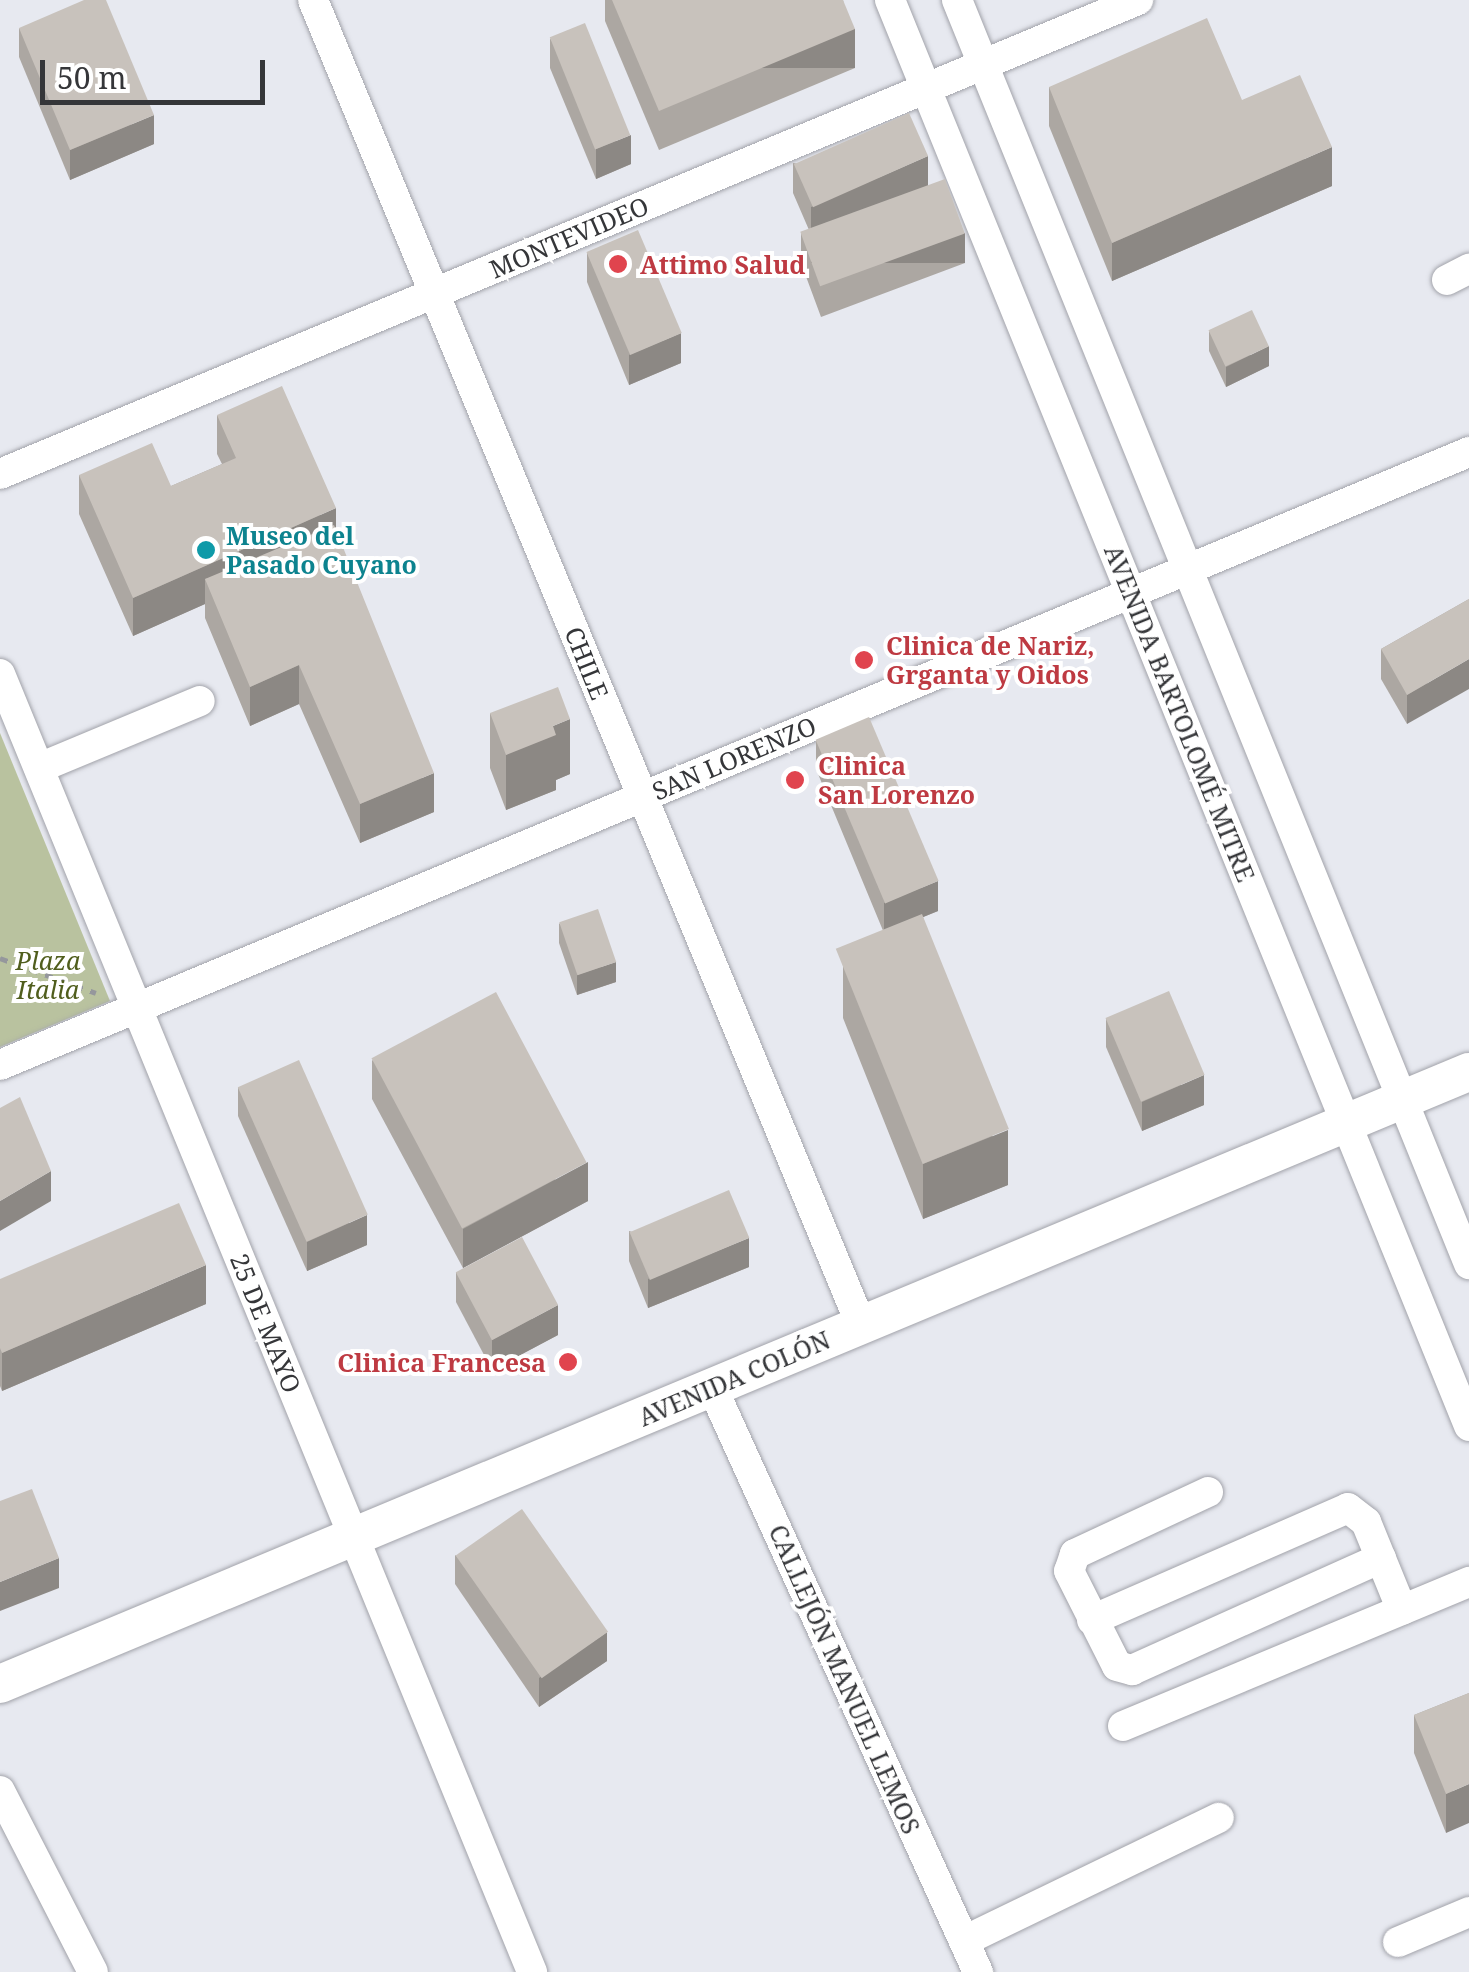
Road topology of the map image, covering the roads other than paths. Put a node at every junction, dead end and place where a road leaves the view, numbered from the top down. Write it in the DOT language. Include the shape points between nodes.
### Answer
graph roads {
  1 [pos="313,0"];
  2 [pos="890,0"];
  3 [pos="957,0"];
  4 [pos="1138,0"];
  5 [pos="983,64"];
  6 [pos="926,88"];
  7 [pos="434,293"];
  8 [pos="1469,452"];
  9 [pos="0,474"];
  10 [pos="1188,569"];
  11 [pos="1131,593"];
  12 [pos="0,674"];
  13 [pos="200,701"];
  14 [pos="38,768"];
  15 [pos="642,797"];
  16 [pos="137,1008"];
  17 [pos="0,1065"];
  18 [pos="1469,1072"];
  19 [pos="1402,1100"];
  20 [pos="1346,1123"];
  21 [pos="1469,1264"];
  22 [pos="861,1325"];
  23 [pos="712,1387"];
  24 [pos="1469,1426"];
  25 [pos="1208,1492"];
  26 [pos="354,1536"];
  27 [pos="1381,1558"];
  28 [pos="1469,1582"];
  29 [pos="1402,1610"];
  30 [pos="1092,1620"];
  31 [pos="0,1684"];
  32 [pos="1123,1726"];
  33 [pos="0,1791"];
  34 [pos="1218,1818"];
  35 [pos="1469,1912"];
  36 [pos="964,1941"];
  37 [pos="1398,1942"];
  38 [pos="94,1972"];
  39 [pos="532,1972"];
  40 [pos="978,1972"];
  1 -- 7 [label="street, CHILE"];
  2 -- 6 [label="street, AVENIDA BARTOLOMÉ MITRE"];
  3 -- 5 [label="street"];
  4 -- 5 [label="street, MONTEVIDEO"];
  5 -- 6 [label="street, MONTEVIDEO"];
  5 -- 10 [label="street"];
  6 -- 7 [label="street, MONTEVIDEO"];
  6 -- 11 [label="street, AVENIDA BARTOLOMÉ MITRE"];
  7 -- 9 [label="street, MONTEVIDEO"];
  7 -- 15 [label="street, CHILE"];
  8 -- 10 [label="street, SAN LORENZO"];
  10 -- 11 [label="street, SAN LORENZO"];
  10 -- 19 [label="street"];
  11 -- 15 [label="street, SAN LORENZO"];
  11 -- 20 [label="street, AVENIDA BARTOLOMÉ MITRE"];
  12 -- 14 [label="street, 25 DE MAYO"];
  13 -- 14 [label="street"];
  14 -- 16 [label="street, 25 DE MAYO"];
  15 -- 16 [label="street, SAN LORENZO"];
  15 -- 22 [label="street, CHILE"];
  16 -- 17 [label="street, SAN LORENZO"];
  16 -- 26 [label="street, 25 DE MAYO"];
  18 -- 19 [label="main road, AVENIDA COLÓN"];
  19 -- 20 [label="main road, AVENIDA COLÓN"];
  19 -- 21 [label="street"];
  20 -- 22 [label="main road, AVENIDA COLÓN"];
  20 -- 24 [label="street, AVENIDA BARTOLOMÉ MITRE"];
  22 -- 23 [label="main road, AVENIDA COLÓN"];
  23 -- 26 [label="main road, AVENIDA COLÓN"];
  23 -- 36 [label="street, CALLEJÓN MANUEL LEMOS"];
  25 -- 30 [label="street" via="1075,1554 1069,1571"];
  26 -- 31 [label="main road, AVENIDA COLÓN"];
  26 -- 39 [label="street, 25 DE MAYO"];
  27 -- 29 [label="street"];
  27 -- 30 [label="street" via="1132,1670 1109,1659"];
  27 -- 30 [label="street" via="1366,1522 1348,1508"];
  28 -- 29 [label="street"];
  29 -- 32 [label="street"];
  33 -- 38 [label="street"];
  34 -- 36 [label="street"];
  35 -- 37 [label="street"];
  36 -- 40 [label="street, CALLEJÓN MANUEL LEMOS"];
}
